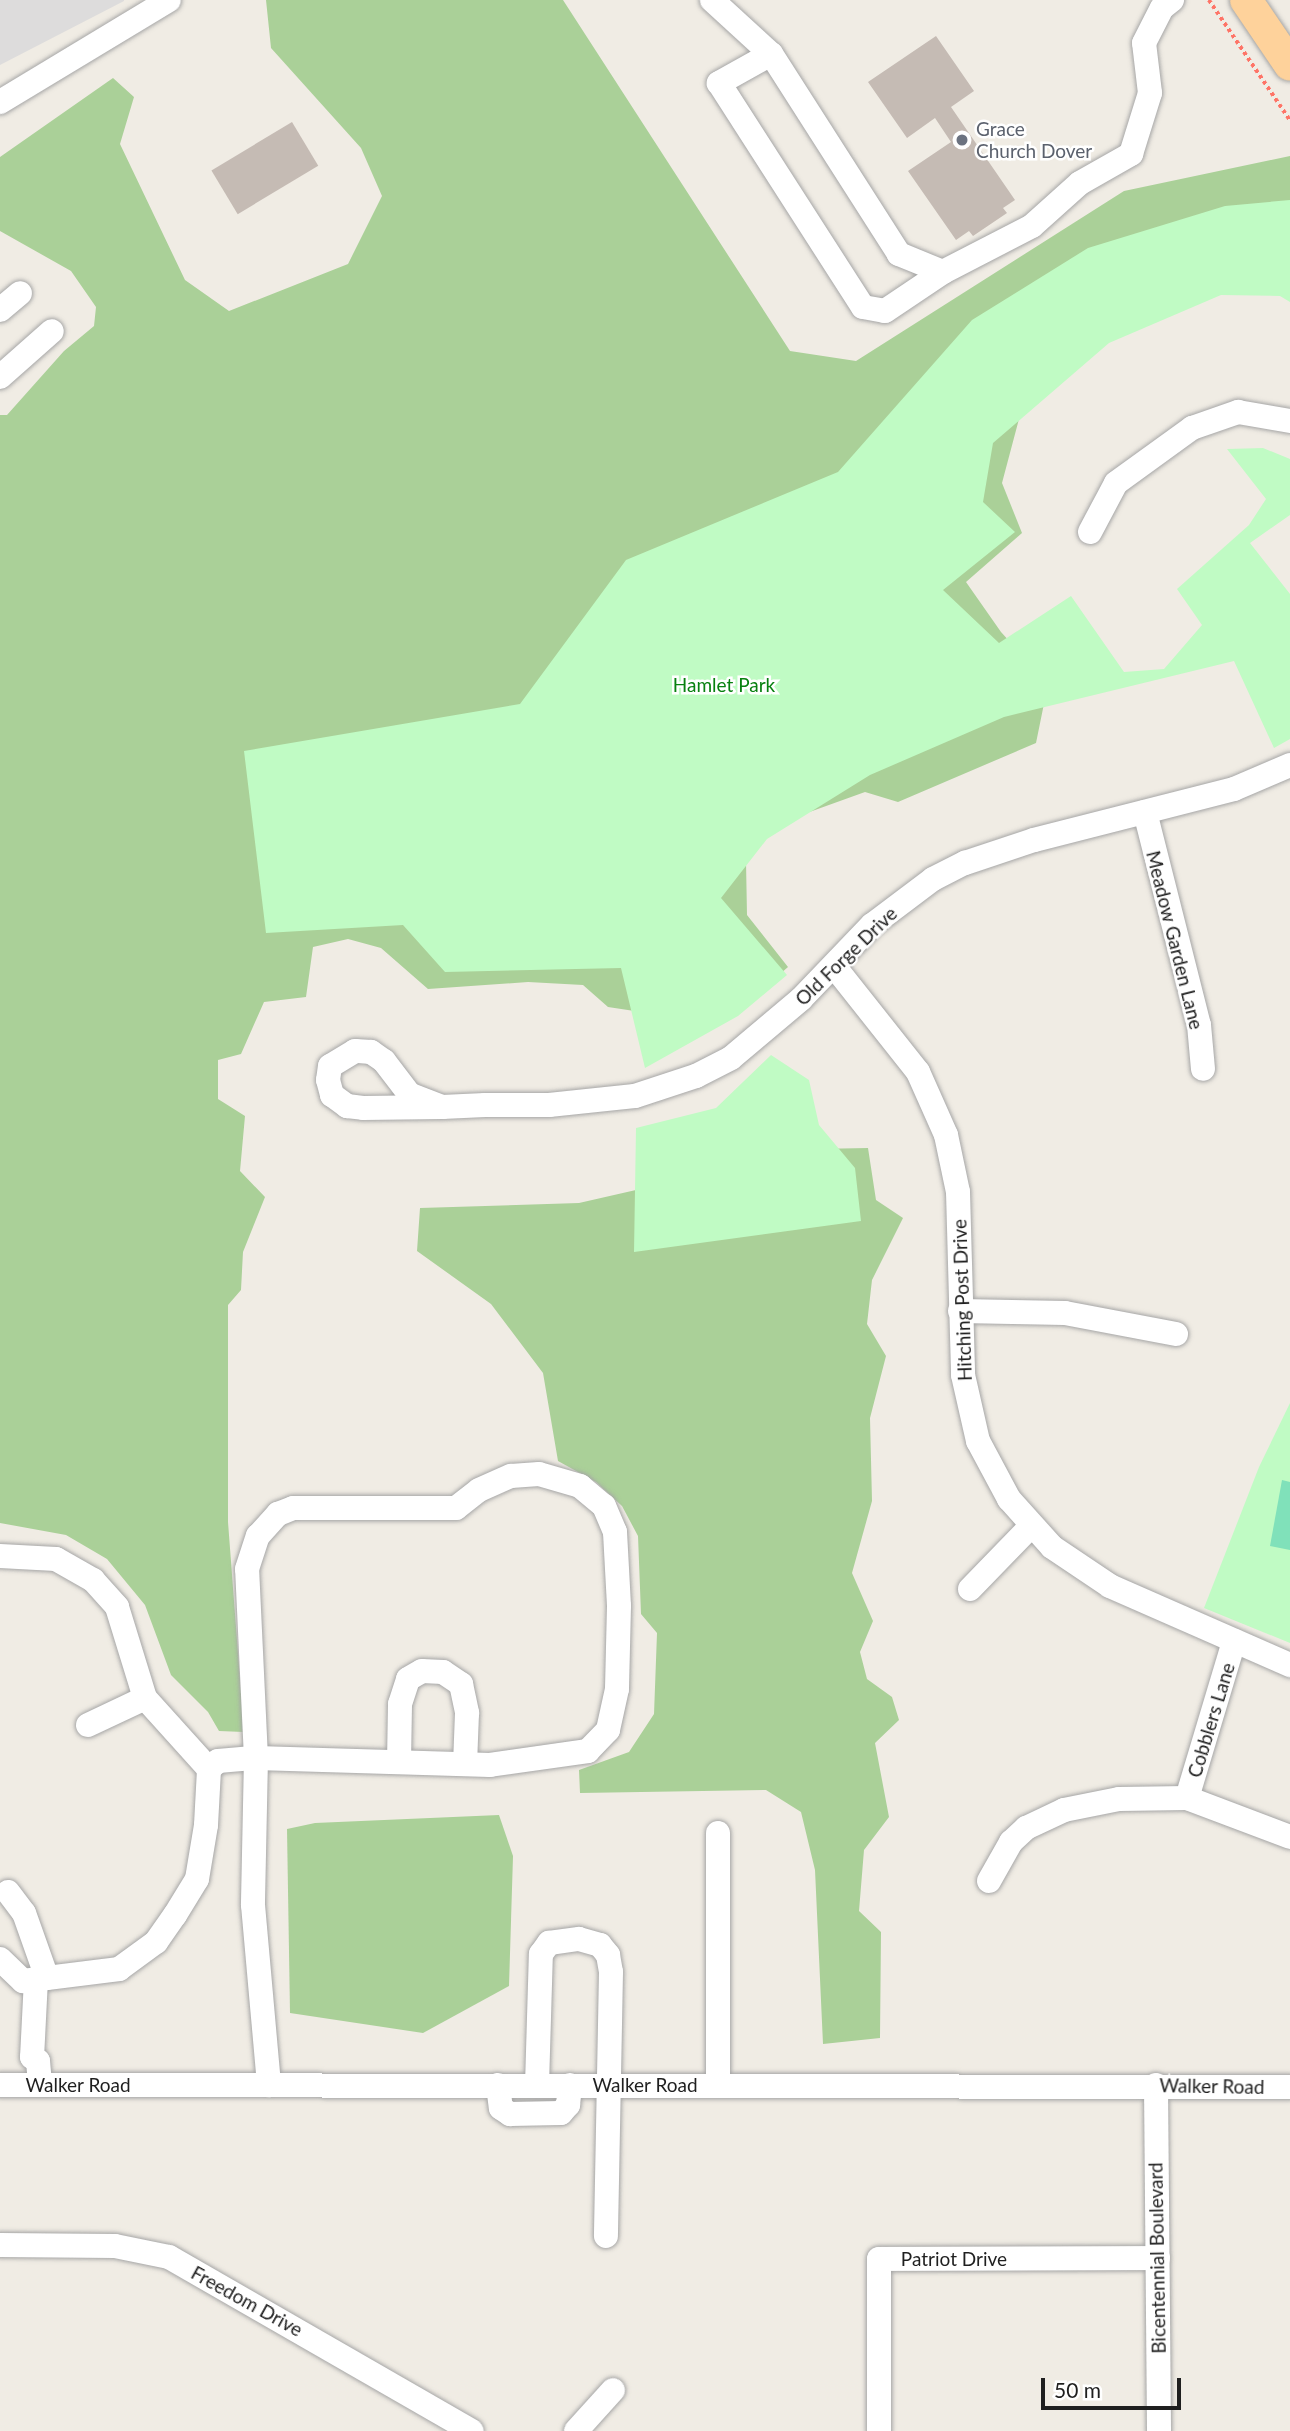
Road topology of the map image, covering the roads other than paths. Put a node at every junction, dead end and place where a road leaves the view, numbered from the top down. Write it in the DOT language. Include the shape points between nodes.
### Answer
graph roads {
  1 [pos="169,0"];
  2 [pos="712,0"];
  3 [pos="1172,0"];
  4 [pos="1246,0"];
  5 [pos="771,54"];
  6 [pos="1290,65"];
  7 [pos="0,102"];
  8 [pos="943,272"];
  9 [pos="20,293"];
  10 [pos="0,310"];
  11 [pos="52,331"];
  12 [pos="0,377"];
  13 [pos="1290,421"];
  14 [pos="1090,531"];
  15 [pos="1290,765"];
  16 [pos="1144,813"];
  17 [pos="834,966"];
  18 [pos="1203,1069"];
  19 [pos="442,1107"];
  20 [pos="960,1311"];
  21 [pos="1176,1334"];
  22 [pos="1030,1527"];
  23 [pos="0,1556"];
  24 [pos="970,1589"];
  25 [pos="1234,1641"];
  26 [pos="1290,1665"];
  27 [pos="145,1698"];
  28 [pos="88,1725"];
  29 [pos="256,1758"];
  30 [pos="399,1762"];
  31 [pos="465,1764"];
  32 [pos="209,1769"];
  33 [pos="1187,1798"];
  34 [pos="718,1833"];
  35 [pos="1290,1837"];
  36 [pos="989,1881"];
  37 [pos="8,1892"];
  38 [pos="0,1959"];
  39 [pos="41,1979"];
  40 [pos="39,2073"];
  41 [pos="0,2085"];
  42 [pos="269,2085"];
  43 [pos="498,2085"];
  44 [pos="537,2085"];
  45 [pos="570,2085"];
  46 [pos="610,2085"];
  47 [pos="718,2085"];
  48 [pos="1156,2085"];
  49 [pos="1290,2087"];
  50 [pos="606,2236"];
  51 [pos="0,2245"];
  52 [pos="1158,2258"];
  53 [pos="613,2390"];
  54 [pos="472,2431"];
  55 [pos="576,2431"];
  56 [pos="879,2431"];
  57 [pos="1159,2431"];
  1 -- 7 [label="street"];
  2 -- 5 [label="street"];
  3 -- 8 [label="street" via="1162,8 1144,43 1150,93 1131,154 1080,183 1032,226"];
  4 -- 6 [label="main road"];
  5 -- 8 [label="street" via="899,254"];
  5 -- 8 [label="street" via="719,83 863,307 885,311"];
  9 -- 10 [label="street"];
  11 -- 12 [label="street"];
  13 -- 14 [label="street" via="1238,412 1192,428 1116,483"];
  15 -- 16 [label="street, Old Forge Drive" via="1234,789"];
  16 -- 17 [label="street, Old Forge Drive" via="1034,840 965,863 933,879 872,925"];
  16 -- 18 [label="street, Meadow Garden Lane" via="1199,1024"];
  17 -- 19 [label="street, Old Forge Drive" via="731,1058 696,1076 635,1096 548,1105"];
  17 -- 20 [label="street, Hitching Post Drive" via="904,1051 942,1125 958,1192"];
  20 -- 21 [label="street" via="1065,1313"];
  20 -- 22 [label="street, Hitching Post Drive" via="963,1375 978,1441"];
  22 -- 24 [label="street"];
  22 -- 25 [label="street, Hitching Post Drive" via="1078,1568 1110,1586"];
  23 -- 27 [label="street" via="56,1559 93,1580 117,1607"];
  25 -- 26 [label="street, Hitching Post Drive"];
  25 -- 33 [label="street, Cobblers Lane"];
  27 -- 28 [label="street"];
  27 -- 32 [label="street"];
  29 -- 30 [label="street"];
  29 -- 31 [label="street" via="247,1569 258,1536 278,1514 293,1508 456,1508 479,1490 511,1476 539,1474 580,1486 604,1506 615,1532 617,1689 608,1730 588,1751"];
  29 -- 32 [label="street" via="218,1761"];
  29 -- 42 [label="street" via="253,1905"];
  30 -- 31 [label="street"];
  30 -- 31 [label="street" via="400,1704 408,1679 422,1671 443,1672 461,1684 467,1713"];
  32 -- 39 [label="street" via="197,1879 156,1942 119,1969"];
  33 -- 35 [label="street"];
  33 -- 36 [label="street" via="1119,1799 1043,1818 1011,1842"];
  34 -- 47 [label="street"];
  37 -- 39 [label="street" via="24,1913"];
  38 -- 39 [label="street" via="23,1981"];
  39 -- 40 [label="street" via="37,2006 43,2010 43,2058"];
  40 -- 41 [label="street, Walker Road"];
  40 -- 42 [label="street, Walker Road"];
  42 -- 43 [label="street, Walker Road"];
  43 -- 44 [label="street, Walker Road"];
  43 -- 45 [label="street" via="501,2108 510,2115 561,2113 568,2105"];
  44 -- 45 [label="street, Walker Road"];
  44 -- 46 [label="street" via="541,1954 549,1943 579,1938 600,1945 608,1955"];
  45 -- 46 [label="street, Walker Road"];
  46 -- 47 [label="street, Walker Road"];
  46 -- 50 [label="street"];
  47 -- 48 [label="street, Walker Road"];
  48 -- 49 [label="street, Walker Road"];
  48 -- 52 [label="street, Bicentennial Boulevard"];
  51 -- 54 [label="street, Freedom Drive" via="115,2246 169,2257"];
  52 -- 56 [label="street, Patriot Drive" via="879,2259"];
  52 -- 57 [label="street, Bicentennial Boulevard"];
  53 -- 55 [label="street"];
}
